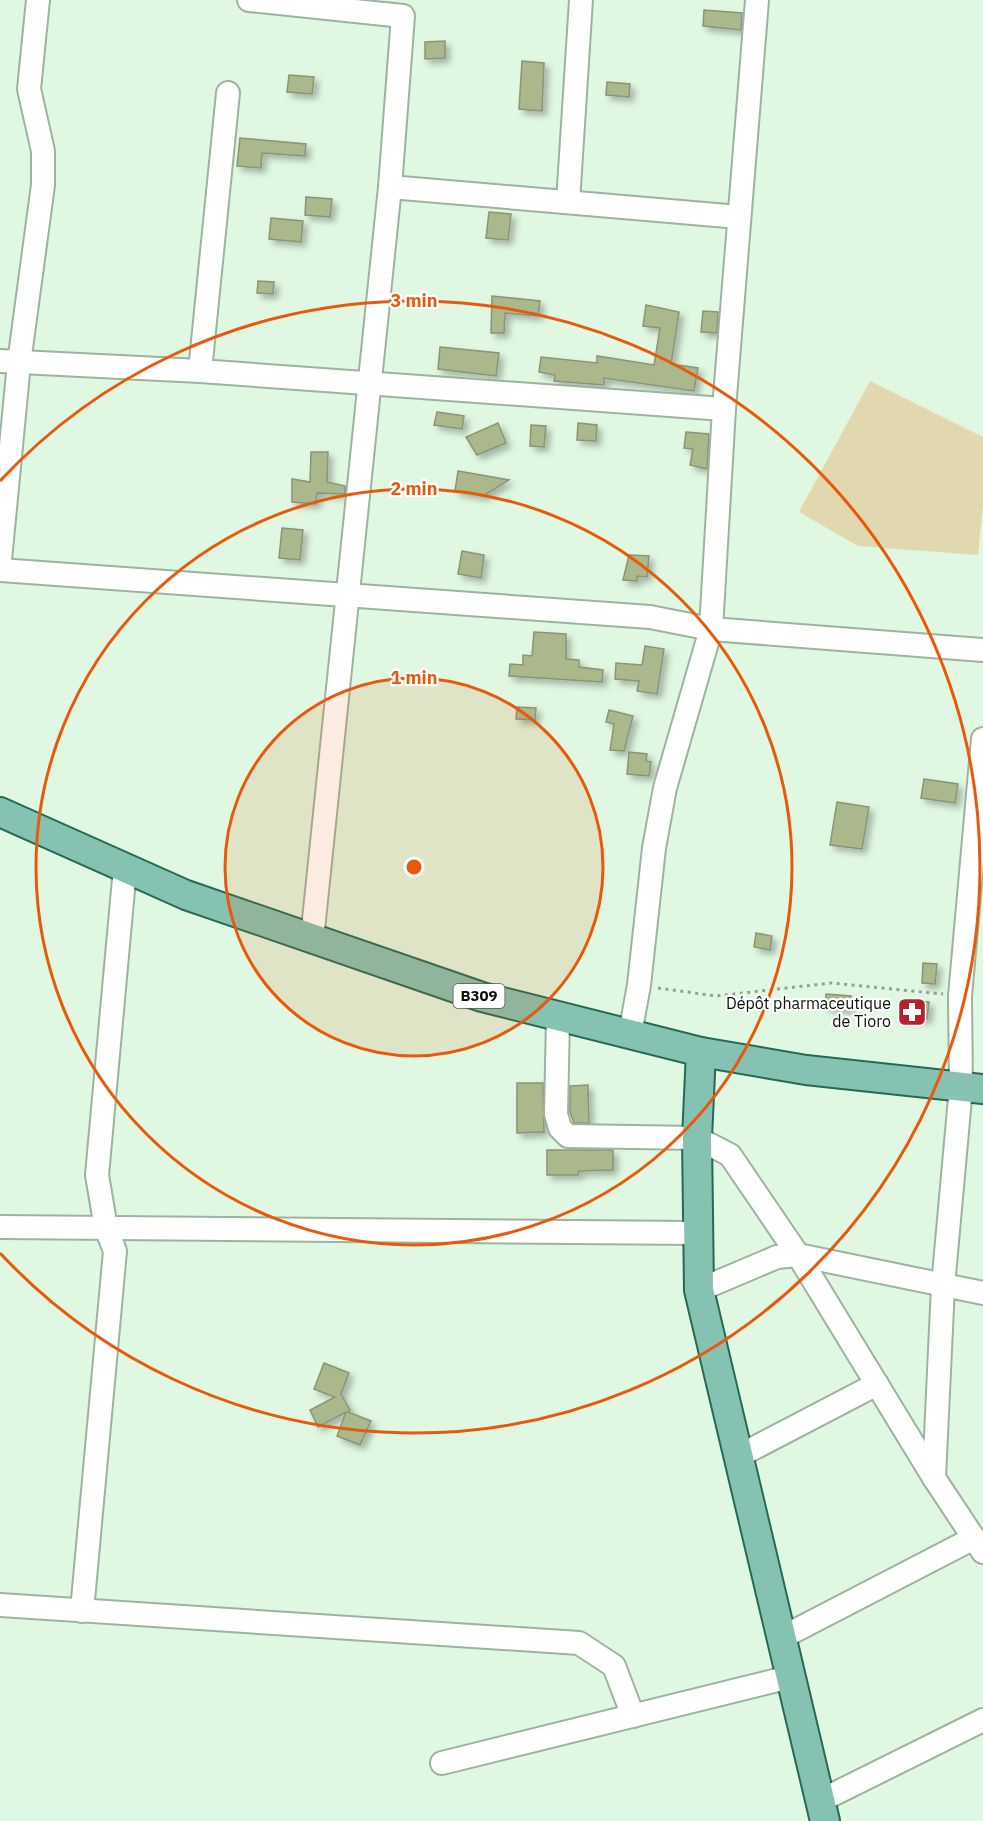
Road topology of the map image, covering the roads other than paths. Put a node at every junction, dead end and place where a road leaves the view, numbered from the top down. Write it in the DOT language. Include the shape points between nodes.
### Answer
graph roads {
  1 [pos="38,0"];
  2 [pos="249,0"];
  3 [pos="581,0"];
  4 [pos="757,0"];
  5 [pos="228,93"];
  6 [pos="390,187"];
  7 [pos="568,202"];
  8 [pos="739,217"];
  9 [pos="9,362"];
  10 [pos="200,371"];
  11 [pos="370,383"];
  12 [pos="724,409"];
  13 [pos="0,560"];
  14 [pos="0,570"];
  15 [pos="348,594"];
  16 [pos="711,629"];
  17 [pos="983,650"];
  18 [pos="983,739"];
  19 [pos="0,812"];
  20 [pos="125,868"];
  21 [pos="312,939"];
  22 [pos="558,1016"];
  23 [pos="630,1034"];
  24 [pos="701,1052"];
  25 [pos="972,1088"];
  26 [pos="697,1138"];
  27 [pos="0,1227"];
  28 [pos="106,1228"];
  29 [pos="696,1233"];
  30 [pos="798,1255"];
  31 [pos="943,1286"];
  32 [pos="699,1290"];
  33 [pos="983,1293"];
  34 [pos="877,1384"];
  35 [pos="737,1457"];
  36 [pos="934,1478"];
  37 [pos="978,1545"];
  38 [pos="0,1605"];
  39 [pos="82,1611"];
  40 [pos="781,1638"];
  41 [pos="790,1677"];
  42 [pos="633,1716"];
  43 [pos="983,1720"];
  44 [pos="442,1763"];
  45 [pos="822,1811"];
  1 -- 9 [label="street" via="29,89 43,151 43,185"];
  2 -- 6 [label="street" via="403,16"];
  3 -- 7 [label="street"];
  4 -- 8 [label="street"];
  5 -- 10 [label="street"];
  6 -- 7 [label="street"];
  6 -- 11 [label="street"];
  7 -- 8 [label="street"];
  8 -- 12 [label="street"];
  9 -- 10 [label="street"];
  9 -- 13 [label="street"];
  10 -- 11 [label="street"];
  11 -- 12 [label="street"];
  11 -- 15 [label="street"];
  12 -- 16 [label="street"];
  14 -- 15 [label="street"];
  15 -- 16 [label="street" via="650,617"];
  15 -- 21 [label="street"];
  16 -- 17 [label="street"];
  16 -- 23 [label="street" via="665,788"];
  18 -- 25 [label="street" via="960,996"];
  19 -- 20 [label="main road, B309"];
  20 -- 21 [label="main road, B309" via="186,895"];
  20 -- 28 [label="street" via="97,1175"];
  21 -- 22 [label="main road, B309" via="482,997"];
  22 -- 23 [label="main road, B309"];
  22 -- 26 [label="street" via="556,1114 560,1128 568,1136"];
  23 -- 24 [label="main road, B309"];
  24 -- 25 [label="main road, B309" via="806,1070"];
  24 -- 26 [label="main road"];
  25 -- 31 [label="street"];
  26 -- 29 [label="main road"];
  26 -- 30 [label="street" via="730,1155"];
  27 -- 28 [label="street"];
  28 -- 29 [label="street"];
  28 -- 39 [label="street" via="115,1251"];
  29 -- 32 [label="main road"];
  30 -- 31 [label="street"];
  30 -- 32 [label="street" via="777,1257"];
  30 -- 34 [label="street"];
  31 -- 33 [label="street"];
  31 -- 36 [label="street"];
  32 -- 35 [label="main road"];
  34 -- 35 [label="street"];
  34 -- 36 [label="street"];
  35 -- 40 [label="main road"];
  36 -- 37 [label="street"];
  37 -- 40 [label="street"];
  38 -- 39 [label="street"];
  39 -- 42 [label="street" via="579,1643 614,1666"];
  40 -- 41 [label="main road"];
  41 -- 42 [label="street"];
  41 -- 45 [label="main road"];
  42 -- 44 [label="street"];
  43 -- 45 [label="street"];
}
